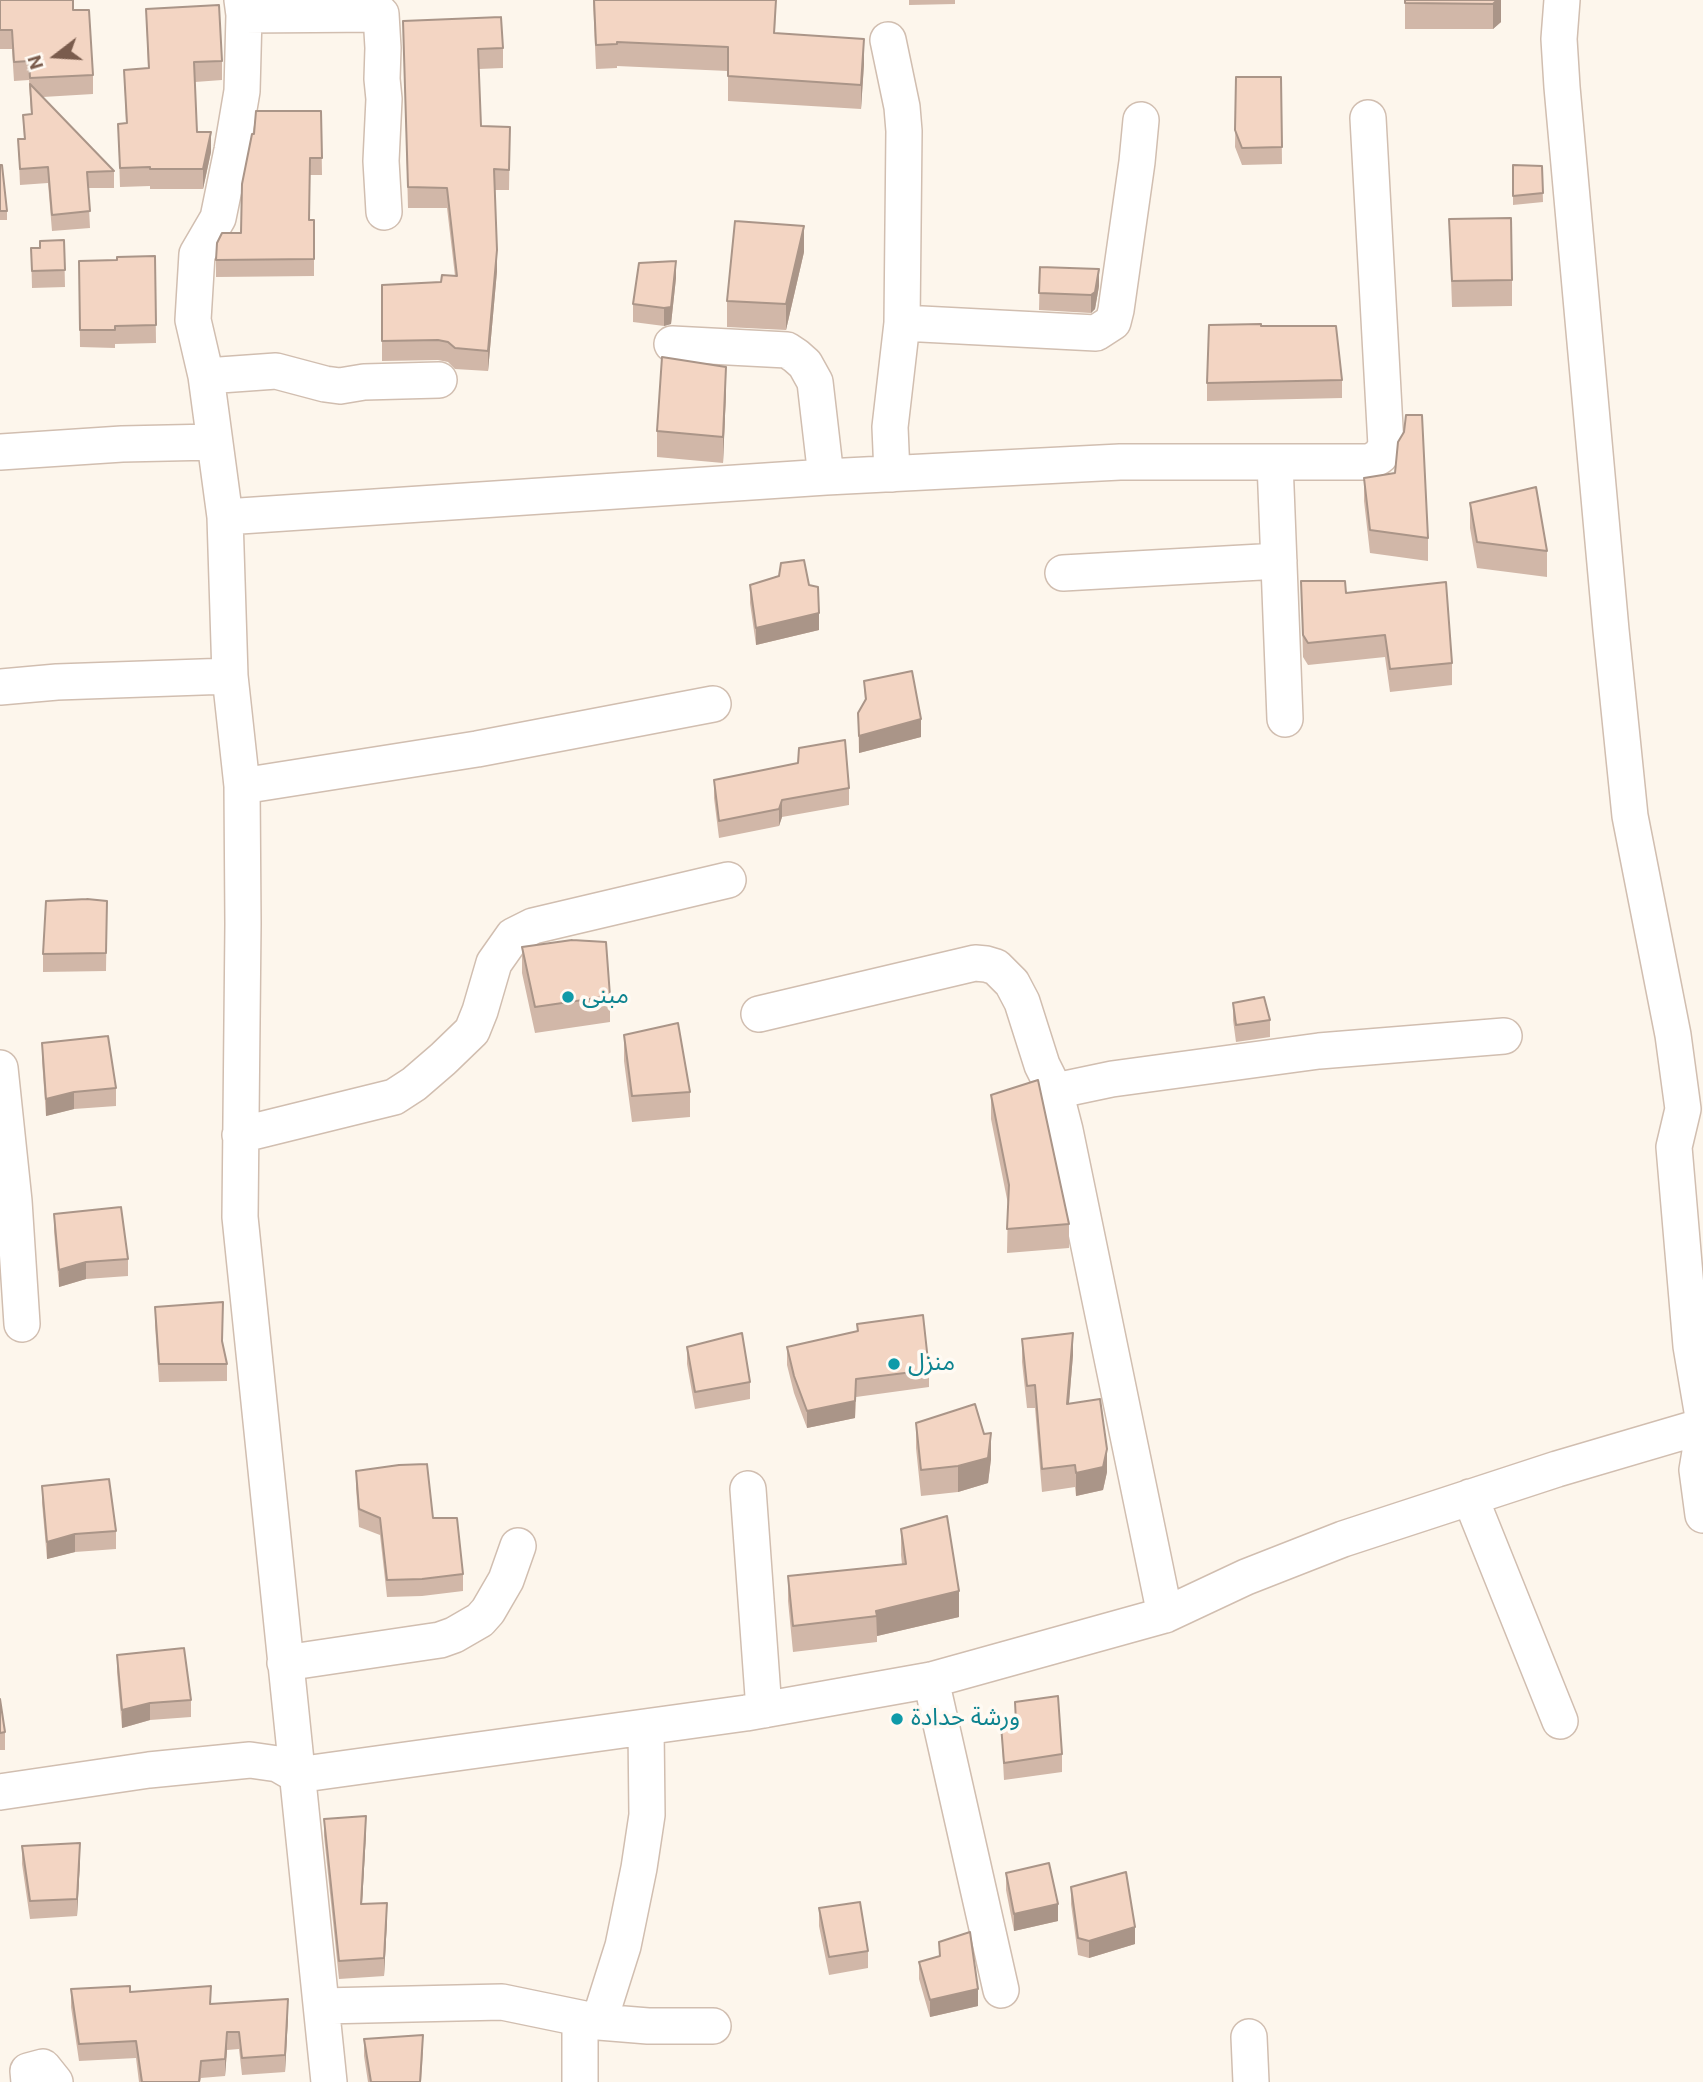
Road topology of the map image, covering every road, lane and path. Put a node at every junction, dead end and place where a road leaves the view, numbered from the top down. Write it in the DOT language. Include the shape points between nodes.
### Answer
graph roads {
  1 [pos="1562,0"];
  2 [pos="243,7"];
  3 [pos="888,40"];
  4 [pos="1368,118"];
  5 [pos="1141,120"];
  6 [pos="384,212"];
  7 [pos="902,323"];
  8 [pos="672,344"];
  9 [pos="206,376"];
  10 [pos="439,380"];
  11 [pos="214,442"];
  12 [pos="0,452"];
  13 [pos="1275,462"];
  14 [pos="892,474"];
  15 [pos="826,477"];
  16 [pos="225,517"];
  17 [pos="1279,561"];
  18 [pos="1063,573"];
  19 [pos="230,676"];
  20 [pos="0,687"];
  21 [pos="713,704"];
  22 [pos="1285,719"];
  23 [pos="242,786"];
  24 [pos="728,880"];
  25 [pos="759,1014"];
  26 [pos="1504,1036"];
  27 [pos="0,1068"];
  28 [pos="1055,1091"];
  29 [pos="1693,1105"];
  30 [pos="240,1135"];
  31 [pos="22,1324"];
  32 [pos="1703,1417"];
  33 [pos="1703,1426"];
  34 [pos="1703,1434"];
  35 [pos="748,1489"];
  36 [pos="1470,1497"];
  37 [pos="1703,1515"];
  38 [pos="518,1546"];
  39 [pos="1165,1615"];
  40 [pos="285,1663"];
  41 [pos="931,1680"];
  42 [pos="764,1710"];
  43 [pos="1560,1721"];
  44 [pos="646,1728"];
  45 [pos="297,1775"];
  46 [pos="0,1792"];
  47 [pos="1001,1990"];
  48 [pos="322,2006"];
  49 [pos="590,2020"];
  50 [pos="713,2026"];
  51 [pos="1249,2037"];
  52 [pos="29,2082"];
  53 [pos="55,2082"];
  54 [pos="329,2082"];
  55 [pos="580,2082"];
  56 [pos="1251,2082"];
  1 -- 29 [label="street" via="1562,87 1630,816 1673,1035"];
  2 -- 6 [label="street" via="382,14"];
  2 -- 9 [label="street" via="242,91 232,150 218,218 197,254 193,320"];
  3 -- 7 [label="street" via="904,131"];
  4 -- 13 [label="street" via="1385,446 1370,462"];
  5 -- 7 [label="street" via="1112,322 1096,333"];
  7 -- 14 [label="street" via="890,427"];
  8 -- 15 [label="street" via="787,350 796,355 815,382"];
  9 -- 10 [label="street" via="276,371 340,386"];
  9 -- 11 [label="street"];
  11 -- 12 [label="street"];
  11 -- 16 [label="street"];
  13 -- 14 [label="street" via="1121,462"];
  13 -- 17 [label="street"];
  14 -- 15 [label="street"];
  15 -- 16 [label="street"];
  16 -- 19 [label="street"];
  17 -- 18 [label="street"];
  17 -- 22 [label="street"];
  19 -- 20 [label="street"];
  19 -- 23 [label="street"];
  21 -- 23 [label="street"];
  23 -- 30 [label="street"];
  24 -- 30 [label="street" via="533,926 513,936 494,963 471,1031 414,1084 394,1097"];
  25 -- 28 [label="street" via="975,962 986,964 1012,982"];
  26 -- 28 [label="street" via="1319,1051"];
  27 -- 31 [label="street"];
  28 -- 39 [label="street"];
  29 -- 32 [label="street" via="1674,1147 1691,1346"];
  30 -- 40 [label="street" via="240,1217"];
  33 -- 36 [label="street"];
  34 -- 37 [label="street" via="1697,1470"];
  35 -- 42 [label="street"];
  36 -- 39 [label="street" via="1343,1539"];
  36 -- 43 [label="street"];
  38 -- 40 [label="street" via="488,1611 454,1635"];
  39 -- 41 [label="street"];
  40 -- 45 [label="street"];
  41 -- 42 [label="street"];
  41 -- 47 [label="street"];
  42 -- 44 [label="street"];
  44 -- 45 [label="street"];
  44 -- 49 [label="street" via="647,1815 641,1854 622,1946"];
  45 -- 46 [label="street" via="278,1764 250,1760"];
  45 -- 48 [label="street"];
  48 -- 49 [label="street" via="502,2002"];
  48 -- 54 [label="street"];
  49 -- 50 [label="street"];
  49 -- 55 [label="street"];
  51 -- 56 [label="street"];
  52 -- 53 [label="street" via="28,2071 43,2067"];
}
